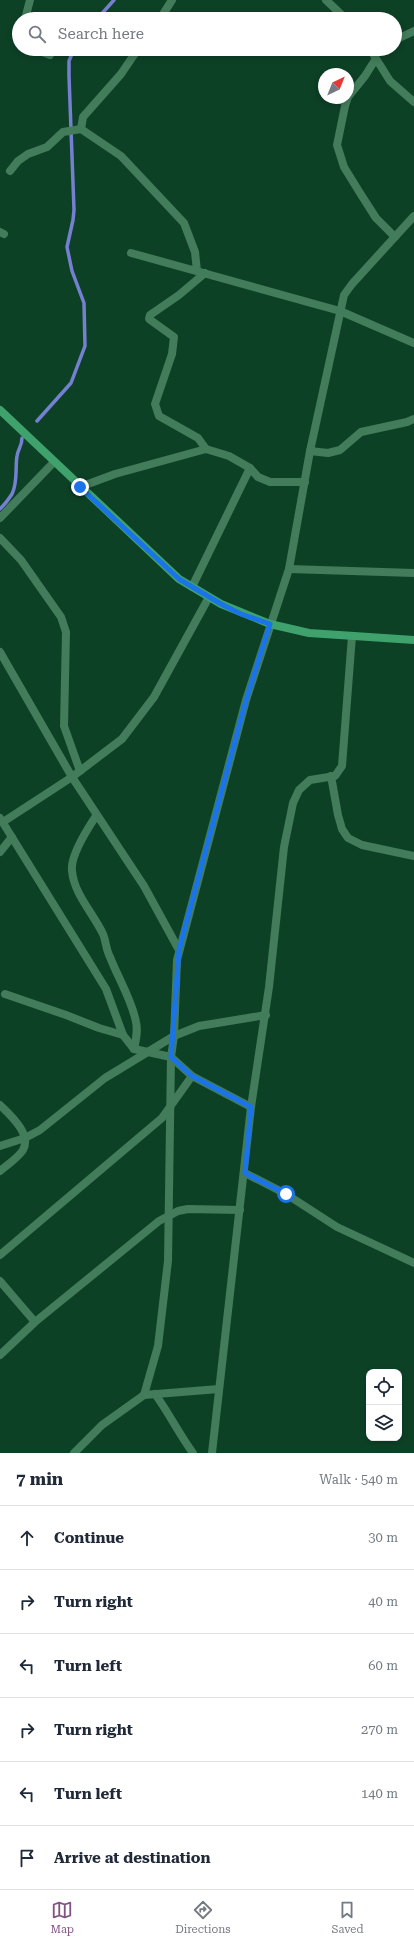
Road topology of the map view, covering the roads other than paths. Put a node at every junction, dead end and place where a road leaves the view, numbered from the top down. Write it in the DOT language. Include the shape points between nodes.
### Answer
graph roads {
  1 [pos="30,0"];
  2 [pos="172,0"];
  3 [pos="326,0"];
  4 [pos="27,12"];
  5 [pos="164,12"];
  6 [pos="339,12"];
  7 [pos="414,31"];
  8 [pos="402,37"];
  9 [pos="133,56"];
  10 [pos="373,56"];
  11 [pos="376,56"];
  12 [pos="414,102"];
  13 [pos="80,129"];
  14 [pos="10,171"];
  15 [pos="414,216"];
  16 [pos="395,237"];
  17 [pos="131,253"];
  18 [pos="201,272"];
  19 [pos="340,311"];
  20 [pos="414,343"];
  21 [pos="0,410"];
  22 [pos="414,419"];
  23 [pos="206,449"];
  24 [pos="310,451"];
  25 [pos="54,462"];
  26 [pos="250,468"];
  27 [pos="305,482"];
  28 [pos="80,487"];
  29 [pos="0,518"];
  30 [pos="0,538"];
  31 [pos="288,569"];
  32 [pos="414,573"];
  33 [pos="192,587"];
  34 [pos="209,597"];
  35 [pos="270,624"];
  36 [pos="352,636"];
  37 [pos="414,640"];
  38 [pos="0,652"];
  39 [pos="80,771"];
  40 [pos="331,776"];
  41 [pos="72,777"];
  42 [pos="96,816"];
  43 [pos="1,820"];
  44 [pos="12,837"];
  45 [pos="0,852"];
  46 [pos="414,856"];
  47 [pos="179,950"];
  48 [pos="5,994"];
  49 [pos="266,1015"];
  50 [pos="123,1035"];
  51 [pos="174,1036"];
  52 [pos="134,1049"];
  53 [pos="146,1053"];
  54 [pos="171,1057"];
  55 [pos="192,1076"];
  56 [pos="0,1105"];
  57 [pos="170,1106"];
  58 [pos="251,1107"];
  59 [pos="25,1138"];
  60 [pos="0,1146"];
  61 [pos="0,1171"];
  62 [pos="245,1173"];
  63 [pos="240,1210"];
  64 [pos="168,1217"];
  65 [pos="0,1255"];
  66 [pos="414,1263"];
  67 [pos="0,1281"];
  68 [pos="35,1322"];
  69 [pos="0,1354"];
  70 [pos="219,1389"];
  71 [pos="155,1394"];
  72 [pos="144,1395"];
  73 [pos="74,1453"];
  74 [pos="193,1453"];
  75 [pos="212,1453"];
  1 -- 4 [label="street"];
  2 -- 5 [label="street"];
  3 -- 6 [label="street"];
  7 -- 8 [label="street"];
  9 -- 13 [label="street" via="83,117"];
  10 -- 16 [label="street" via="365,76 348,97 337,145 344,166 360,193 376,218"];
  11 -- 12 [label="street" via="390,81"];
  13 -- 14 [label="street" via="63,132 47,147 18,161"];
  13 -- 18 [label="street" via="121,156 184,223"];
  15 -- 16 [label="street"];
  16 -- 19 [label="street" via="352,284 344,295"];
  17 -- 18 [label="street"];
  18 -- 19 [label="street"];
  18 -- 23 [label="street" via="179,295 150,315 149,319 174,337 172,354 155,404 156,411 159,416 198,438"];
  19 -- 20 [label="street"];
  19 -- 24 [label="street"];
  21 -- 25 [label="main road"];
  22 -- 24 [label="street" via="361,432 340,450 328,453"];
  23 -- 26 [label="street" via="229,456"];
  23 -- 28 [label="street" via="115,474"];
  24 -- 27 [label="street"];
  25 -- 28 [label="main road"];
  25 -- 29 [label="street"];
  26 -- 27 [label="street" via="258,477 270,482"];
  26 -- 33 [label="street"];
  27 -- 31 [label="street"];
  28 -- 33 [label="main road" via="179,579"];
  30 -- 39 [label="street" via="21,560 61,617 66,632 64,726"];
  31 -- 32 [label="street"];
  31 -- 35 [label="street"];
  33 -- 34 [label="main road"];
  34 -- 35 [label="main road" via="241,614"];
  34 -- 39 [label="street" via="154,697 122,739"];
  35 -- 36 [label="main road" via="309,633"];
  35 -- 47 [label="street" via="246,700"];
  36 -- 37 [label="main road"];
  36 -- 40 [label="street" via="342,766 339,772"];
  38 -- 41 [label="street"];
  39 -- 41 [label="street"];
  40 -- 46 [label="street" via="338,815 348,838 362,845"];
  40 -- 49 [label="street" via="310,780 299,790 294,803 284,847"];
  41 -- 42 [label="street"];
  41 -- 43 [label="street"];
  42 -- 47 [label="street" via="144,886"];
  42 -- 52 [label="street" via="73,862 72,871 83,900 103,934 109,955 129,1001 136,1022"];
  43 -- 44 [label="street"];
  44 -- 45 [label="street"];
  44 -- 50 [label="street" via="106,989"];
  47 -- 51 [label="street"];
  48 -- 50 [label="street"];
  49 -- 51 [label="street" via="199,1026"];
  49 -- 58 [label="street"];
  50 -- 52 [label="street"];
  51 -- 53 [label="street"];
  51 -- 54 [label="street"];
  52 -- 53 [label="street"];
  53 -- 54 [label="street"];
  53 -- 59 [label="street" via="105,1078 40,1130"];
  54 -- 55 [label="street"];
  54 -- 57 [label="street"];
  55 -- 57 [label="street"];
  55 -- 58 [label="street"];
  56 -- 59 [label="street" via="16,1122"];
  57 -- 64 [label="street"];
  57 -- 65 [label="street" via="162,1118"];
  58 -- 62 [label="street"];
  59 -- 60 [label="street"];
  59 -- 61 [label="street" via="24,1149"];
  62 -- 63 [label="street"];
  62 -- 66 [label="street" via="286,1194 337,1227"];
  63 -- 64 [label="street" via="188,1209"];
  63 -- 70 [label="street"];
  64 -- 68 [label="street" via="159,1221"];
  64 -- 72 [label="street" via="168,1261 158,1346"];
  67 -- 68 [label="street"];
  68 -- 69 [label="street"];
  70 -- 71 [label="street"];
  70 -- 75 [label="street"];
  71 -- 72 [label="street"];
  71 -- 74 [label="street"];
  72 -- 73 [label="street" via="102,1425"];
}
